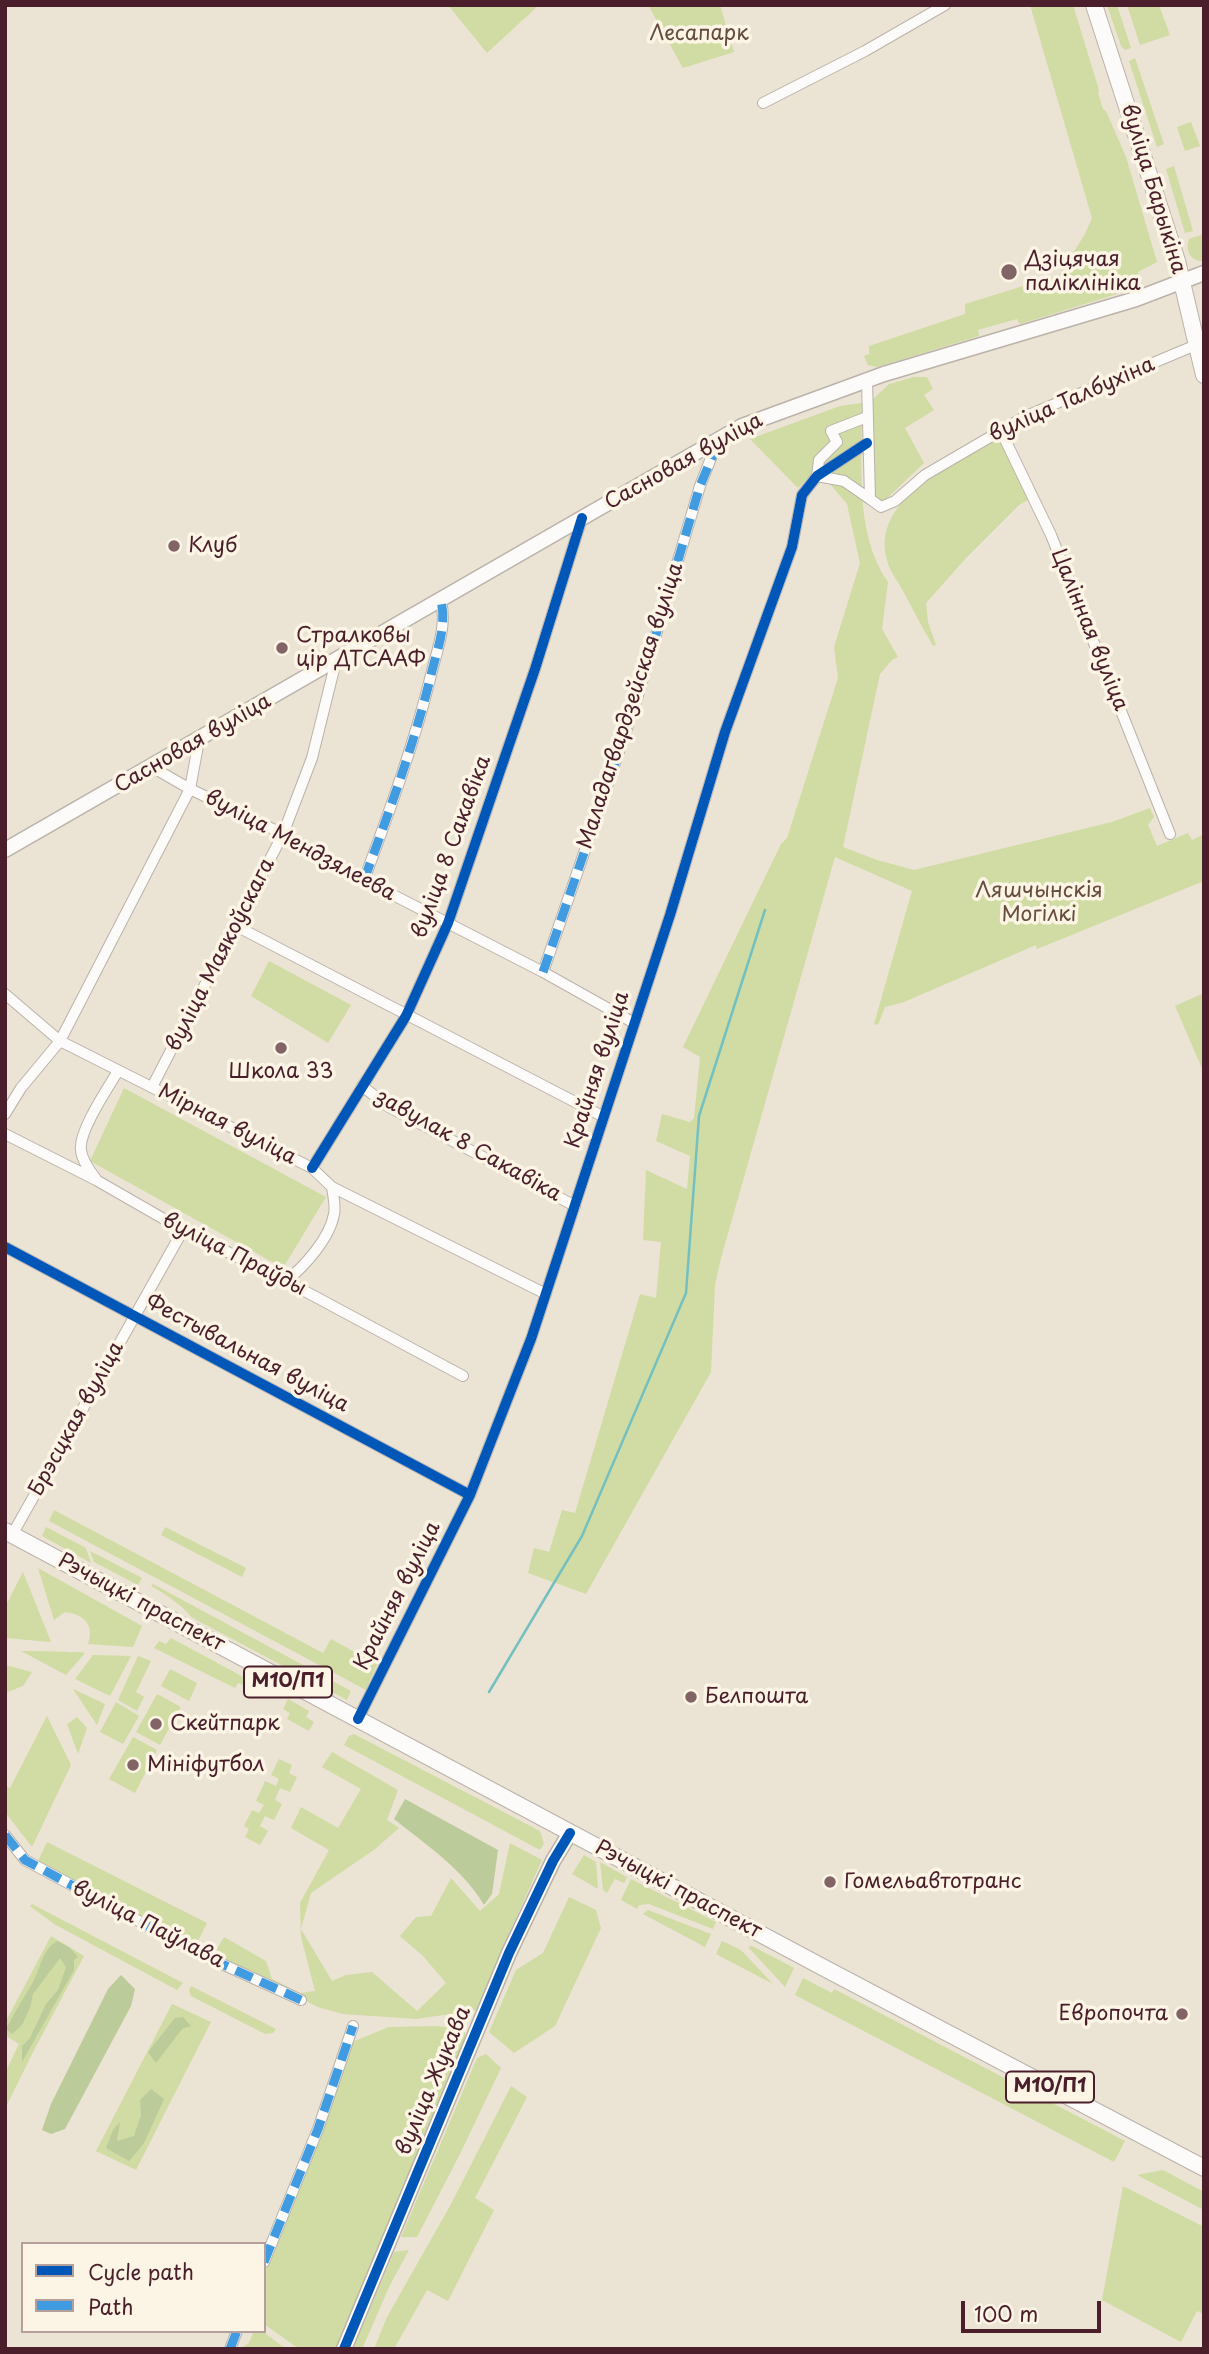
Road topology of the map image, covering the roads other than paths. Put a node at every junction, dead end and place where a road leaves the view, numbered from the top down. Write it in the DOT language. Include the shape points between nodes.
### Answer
graph roads {
  1 [pos="945,5"];
  2 [pos="1094,5"];
  3 [pos="763,103"];
  4 [pos="1204,273"];
  5 [pos="1181,281"];
  6 [pos="1196,345"];
  7 [pos="1204,375"];
  8 [pos="867,382"];
  9 [pos="867,417"];
  10 [pos="1000,429"];
  11 [pos="719,440"];
  12 [pos="867,443"];
  13 [pos="817,476"];
  14 [pos="870,499"];
  15 [pos="582,518"];
  16 [pos="440,601"];
  17 [pos="336,661"];
  18 [pos="199,740"];
  19 [pos="152,767"];
  20 [pos="190,789"];
  21 [pos="283,834"];
  22 [pos="1170,834"];
  23 [pos="5,850"];
  24 [pos="364,880"];
  25 [pos="448,923"];
  26 [pos="236,926"];
  27 [pos="543,972"];
  28 [pos="5,994"];
  29 [pos="406,1016"];
  30 [pos="634,1023"];
  31 [pos="60,1041"];
  32 [pos="118,1071"];
  33 [pos="362,1086"];
  34 [pos="152,1087"];
  35 [pos="5,1114"];
  36 [pos="602,1116"];
  37 [pos="5,1133"];
  38 [pos="312,1168"];
  39 [pos="96,1180"];
  40 [pos="332,1187"];
  41 [pos="575,1206"];
  42 [pos="183,1230"];
  43 [pos="5,1247"];
  44 [pos="286,1281"];
  45 [pos="546,1294"];
  46 [pos="134,1316"];
  47 [pos="463,1376"];
  48 [pos="470,1495"];
  49 [pos="8,1533"];
  50 [pos="358,1719"];
  51 [pos="569,1833"];
  52 [pos="5,1835"];
  53 [pos="301,2000"];
  54 [pos="353,2026"];
  55 [pos="1204,2168"];
  56 [pos="266,2257"];
  57 [pos="344,2349"];
  1 -- 3 [label="street"];
  2 -- 5 [label="main road, вуліца Барыкіна"];
  4 -- 5 [label="main road, Сасновая вуліца"];
  5 -- 6 [label="main road, вуліца Барыкіна"];
  5 -- 8 [label="main road, Сасновая вуліца"];
  6 -- 7 [label="main road, вуліца Барыкіна"];
  6 -- 10 [label="street, вуліца Талбухіна"];
  8 -- 9 [label="street"];
  8 -- 11 [label="main road, Сасновая вуліца" via="775,413"];
  9 -- 12 [label="street"];
  9 -- 13 [label="street, Крайняя вуліца" via="831,430 837,442 820,460"];
  10 -- 14 [label="street, вуліца Талбухіна" via="925,475 895,500 881,507"];
  10 -- 22 [label="street, Цалінная вуліца" via="1051,535"];
  11 -- 15 [label="main road, Сасновая вуліца"];
  11 -- 27 [label="street, Маладагвардзейская вуліца" via="700,486 636,702"];
  12 -- 13 [label="street, Крайняя вуліца"];
  12 -- 14 [label="street"];
  13 -- 14 [label="street" via="844,481"];
  13 -- 30 [label="street, Крайняя вуліца" via="802,495 792,547 725,732"];
  15 -- 16 [label="main road, Сасновая вуліца"];
  15 -- 25 [label="street, вуліца 8 Сакавіка"];
  16 -- 17 [label="main road, Сасновая вуліца"];
  16 -- 24 [label="street" via="441,640 421,715"];
  17 -- 18 [label="main road, Сасновая вуліца"];
  17 -- 21 [label="street, вуліца Маякоўскага" via="312,758"];
  18 -- 19 [label="main road, Сасновая вуліца"];
  18 -- 20 [label="street"];
  19 -- 20 [label="street, вуліца Мендзялеева"];
  19 -- 23 [label="main road, Сасновая вуліца"];
  20 -- 21 [label="street, вуліца Мендзялеева"];
  20 -- 31 [label="street"];
  21 -- 24 [label="street, вуліца Мендзялеева"];
  21 -- 26 [label="street, вуліца Маякоўскага"];
  24 -- 25 [label="street, вуліца Мендзялеева"];
  25 -- 27 [label="street, вуліца Мендзялеева"];
  25 -- 29 [label="street, вуліца 8 Сакавіка"];
  26 -- 29 [label="street"];
  26 -- 34 [label="street, вуліца Маякоўскага"];
  27 -- 30 [label="street, вуліца Мендзялеева"];
  28 -- 31 [label="street, Мірная вуліца"];
  29 -- 33 [label="street, вуліца 8 Сакавіка"];
  29 -- 36 [label="street"];
  30 -- 36 [label="street, Крайняя вуліца"];
  31 -- 32 [label="street, Мірная вуліца"];
  31 -- 35 [label="street"];
  32 -- 34 [label="street, Мірная вуліца"];
  32 -- 39 [label="street" via="80,1148"];
  33 -- 38 [label="street, вуліца 8 Сакавіка"];
  33 -- 41 [label="street, завулак 8 Сакавіка" via="389,1107"];
  34 -- 38 [label="street, Мірная вуліца"];
  36 -- 41 [label="street, Крайняя вуліца"];
  37 -- 39 [label="street, вуліца Праўды"];
  38 -- 40 [label="street, Мірная вуліца"];
  39 -- 42 [label="street, вуліца Праўды"];
  40 -- 44 [label="street" via="331,1224 306,1265"];
  40 -- 45 [label="street, Мірная вуліца"];
  41 -- 45 [label="street, Крайняя вуліца"];
  42 -- 44 [label="street, вуліца Праўды"];
  42 -- 46 [label="street, Брэсцкая вуліца"];
  43 -- 46 [label="street, Фестывальная вуліца"];
  44 -- 47 [label="street, вуліца Праўды"];
  45 -- 48 [label="street, Крайняя вуліца"];
  46 -- 48 [label="street, Фестывальная вуліца"];
  46 -- 49 [label="street, Брэсцкая вуліца"];
  48 -- 50 [label="street, Крайняя вуліца"];
  49 -- 50 [label="main road, Рэчыцкі праспект / М10/П1"];
  50 -- 51 [label="main road, Рэчыцкі праспект / М10/П1"];
  51 -- 55 [label="main road, Рэчыцкі праспект / М10/П1"];
  51 -- 57 [label="main road, вуліца Жукава" via="509,1952"];
  52 -- 53 [label="street, вуліца Паўлава" via="24,1860 200,1954"];
  54 -- 56 [label="street" via="318,2129"];
}
